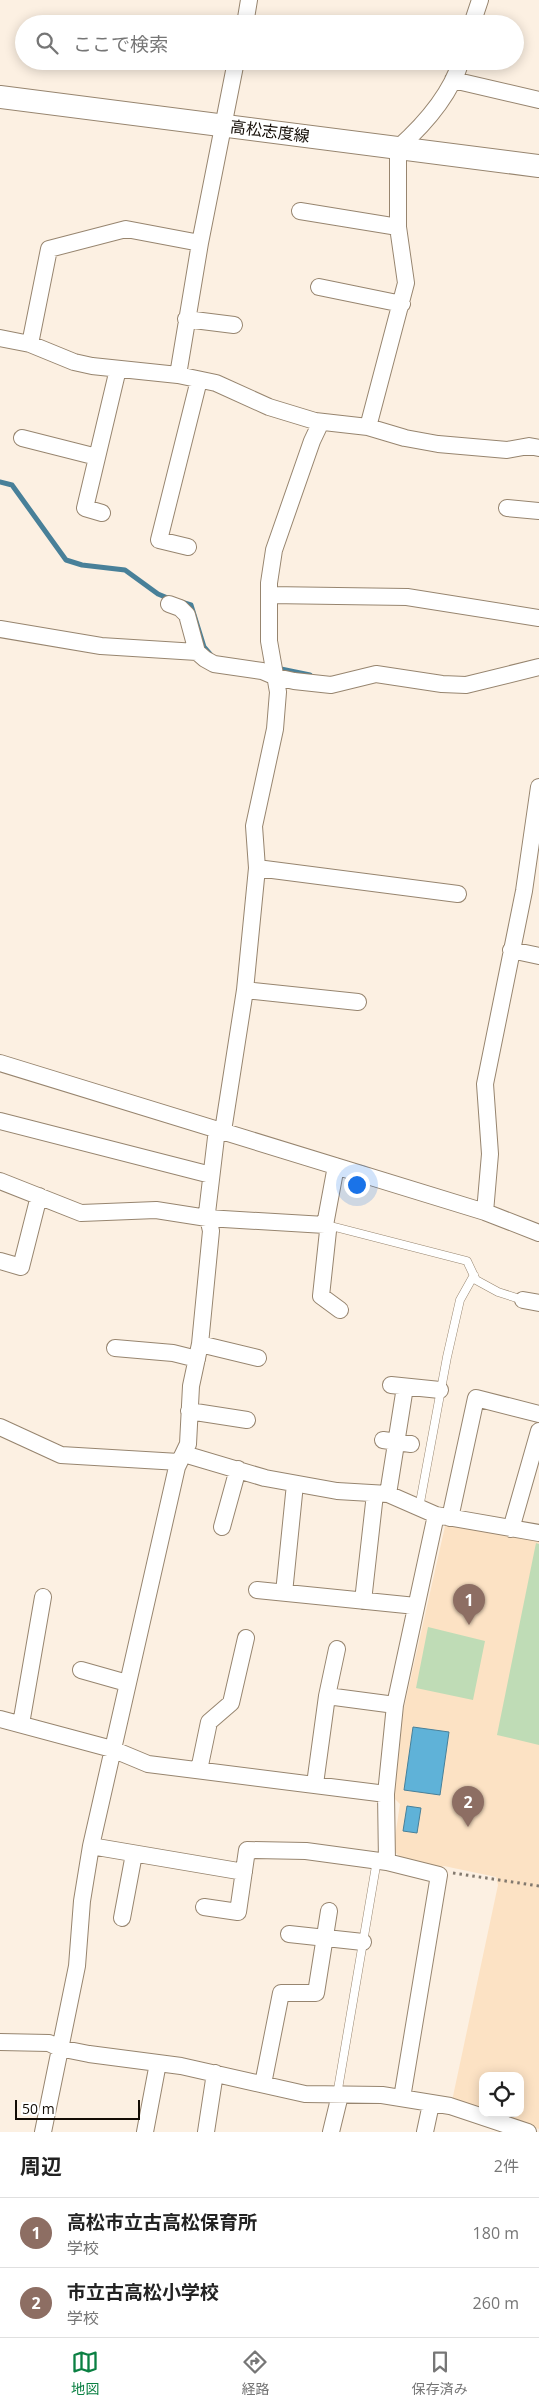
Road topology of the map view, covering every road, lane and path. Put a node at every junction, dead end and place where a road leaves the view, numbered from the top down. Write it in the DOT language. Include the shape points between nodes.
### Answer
graph roads {
  1 [pos="249,0"];
  2 [pos="480,0"];
  3 [pos="246,15"];
  4 [pos="475,15"];
  5 [pos="234,70"];
  6 [pos="457,70"];
  7 [pos="453,80"];
  8 [pos="0,97"];
  9 [pos="539,100"];
  10 [pos="222,125"];
  11 [pos="398,148"];
  12 [pos="539,166"];
  13 [pos="300,211"];
  14 [pos="398,227"];
  15 [pos="200,243"];
  16 [pos="319,287"];
  17 [pos="402,304"];
  18 [pos="186,318"];
  19 [pos="234,326"];
  20 [pos="0,338"];
  21 [pos="30,344"];
  22 [pos="118,369"];
  23 [pos="178,375"];
  24 [pos="199,380"];
  25 [pos="321,422"];
  26 [pos="368,427"];
  27 [pos="22,438"];
  28 [pos="539,448"];
  29 [pos="98,457"];
  30 [pos="506,508"];
  31 [pos="539,511"];
  32 [pos="102,513"];
  33 [pos="188,547"];
  34 [pos="269,596"];
  35 [pos="169,604"];
  36 [pos="539,618"];
  37 [pos="0,629"];
  38 [pos="197,652"];
  39 [pos="539,667"];
  40 [pos="274,670"];
  41 [pos="539,787"];
  42 [pos="257,868"];
  43 [pos="458,894"];
  44 [pos="511,950"];
  45 [pos="539,956"];
  46 [pos="245,990"];
  47 [pos="358,1002"];
  48 [pos="0,1063"];
  49 [pos="0,1122"];
  50 [pos="220,1130"];
  51 [pos="336,1166"];
  52 [pos="211,1175"];
  53 [pos="0,1181"];
  54 [pos="39,1196"];
  55 [pos="485,1212"];
  56 [pos="207,1218"];
  57 [pos="325,1225"];
  58 [pos="539,1233"];
  59 [pos="0,1261"];
  60 [pos="474,1275"];
  61 [pos="531,1302"];
  62 [pos="340,1310"];
  63 [pos="115,1348"];
  64 [pos="199,1351"];
  65 [pos="258,1358"];
  66 [pos="440,1390"];
  67 [pos="189,1411"];
  68 [pos="539,1414"];
  69 [pos="247,1420"];
  70 [pos="0,1427"];
  71 [pos="539,1431"];
  72 [pos="182,1458"];
  73 [pos="238,1469"];
  74 [pos="295,1484"];
  75 [pos="382,1494"];
  76 [pos="419,1508"];
  77 [pos="443,1517"];
  78 [pos="222,1526"];
  79 [pos="511,1528"];
  80 [pos="539,1533"];
  81 [pos="257,1590"];
  82 [pos="284,1593"];
  83 [pos="42,1597"];
  84 [pos="363,1601"];
  85 [pos="416,1606"];
  86 [pos="246,1638"];
  87 [pos="337,1649"];
  88 [pos="81,1670"];
  89 [pos="127,1683"];
  90 [pos="327,1696"];
  91 [pos="394,1705"];
  92 [pos="0,1719"];
  93 [pos="21,1724"];
  94 [pos="112,1749"];
  95 [pos="199,1770"];
  96 [pos="316,1784"];
  97 [pos="386,1794"];
  98 [pos="92,1846"];
  99 [pos="134,1854"];
  100 [pos="382,1861"];
  101 [pos="244,1872"];
  102 [pos="439,1876"];
  103 [pos="539,1886"];
  104 [pos="204,1907"];
  105 [pos="329,1911"];
  106 [pos="122,1918"];
  107 [pos="289,1934"];
  108 [pos="325,1938"];
  109 [pos="364,1942"];
  110 [pos="0,2042"];
  111 [pos="60,2048"];
  112 [pos="158,2063"];
  113 [pos="215,2073"];
  114 [pos="263,2084"];
  115 [pos="338,2095"];
  116 [pos="402,2098"];
  117 [pos="431,2104"];
  118 [pos="43,2132"];
  119 [pos="144,2132"];
  120 [pos="206,2132"];
  121 [pos="332,2132"];
  122 [pos="426,2132"];
  123 [pos="528,2132"];
  1 -- 3 [label="street"];
  2 -- 4 [label="street"];
  5 -- 10 [label="street"];
  6 -- 7 [label="street"];
  7 -- 9 [label="street"];
  7 -- 11 [label="street" via="443,98"];
  8 -- 10 [label="main road, 高松志度線"];
  10 -- 11 [label="main road, 高松志度線"];
  10 -- 15 [label="street"];
  11 -- 12 [label="main road, 高松志度線"];
  11 -- 14 [label="street"];
  13 -- 14 [label="street"];
  14 -- 17 [label="street" via="406,283"];
  15 -- 18 [label="street"];
  15 -- 21 [label="street" via="126,228 49,249"];
  16 -- 17 [label="street"];
  17 -- 26 [label="street"];
  18 -- 19 [label="street"];
  18 -- 23 [label="street"];
  20 -- 21 [label="street"];
  21 -- 22 [label="street" via="74,362"];
  22 -- 23 [label="street"];
  22 -- 29 [label="street"];
  23 -- 24 [label="street"];
  24 -- 25 [label="street" via="216,383 269,407"];
  24 -- 33 [label="street" via="159,540"];
  25 -- 26 [label="street"];
  25 -- 34 [label="street" via="274,550"];
  26 -- 28 [label="street" via="438,444 507,450 529,446"];
  27 -- 29 [label="street"];
  29 -- 32 [label="street" via="85,508"];
  30 -- 31 [label="street"];
  34 -- 36 [label="street" via="407,597"];
  34 -- 40 [label="street"];
  35 -- 38 [label="street" via="180,608 186,616"];
  37 -- 38 [label="street" via="102,646"];
  38 -- 40 [label="street" via="214,664"];
  39 -- 40 [label="street" via="466,685 376,674 331,685"];
  40 -- 42 [label="street" via="278,692 275,729 254,826"];
  41 -- 44 [label="street" via="524,891"];
  42 -- 43 [label="street"];
  42 -- 46 [label="street"];
  44 -- 45 [label="street"];
  44 -- 55 [label="street" via="485,1084 490,1154"];
  46 -- 47 [label="street"];
  46 -- 50 [label="street"];
  48 -- 50 [label="street"];
  49 -- 52 [label="street"];
  50 -- 51 [label="street"];
  50 -- 52 [label="street"];
  51 -- 55 [label="street"];
  51 -- 57 [label="street"];
  52 -- 56 [label="street"];
  53 -- 54 [label="street"];
  54 -- 56 [label="street" via="81,1213 156,1210"];
  54 -- 59 [label="street" via="22,1267"];
  55 -- 58 [label="street"];
  56 -- 57 [label="street"];
  56 -- 64 [label="street" via="210,1231"];
  57 -- 60 [label="lane" via="467,1261"];
  57 -- 62 [label="street" via="328,1231 321,1296"];
  60 -- 61 [label="lane" via="476,1280 498,1292"];
  60 -- 66 [label="lane" via="460,1300"];
  63 -- 64 [label="street" via="173,1353"];
  64 -- 65 [label="street"];
  64 -- 67 [label="street" via="190,1386"];
  66 -- 75 [label="street" via="398,1386 397,1442"];
  66 -- 76 [label="lane"];
  67 -- 69 [label="street"];
  67 -- 72 [label="street" via="188,1444"];
  68 -- 77 [label="street" via="476,1398"];
  70 -- 72 [label="street" via="61,1455"];
  71 -- 79 [label="street"];
  72 -- 73 [label="street"];
  72 -- 89 [label="street"];
  73 -- 74 [label="street"];
  73 -- 78 [label="street"];
  74 -- 75 [label="street"];
  74 -- 82 [label="street"];
  75 -- 76 [label="street"];
  75 -- 84 [label="street"];
  76 -- 77 [label="street"];
  77 -- 79 [label="street"];
  77 -- 85 [label="street"];
  79 -- 80 [label="street"];
  81 -- 82 [label="street"];
  82 -- 84 [label="street"];
  83 -- 93 [label="street"];
  84 -- 85 [label="street"];
  85 -- 91 [label="street"];
  86 -- 95 [label="street" via="231,1703 209,1722"];
  87 -- 90 [label="street"];
  88 -- 89 [label="street"];
  89 -- 94 [label="street"];
  90 -- 91 [label="street"];
  90 -- 96 [label="street"];
  91 -- 97 [label="street"];
  92 -- 93 [label="street"];
  93 -- 94 [label="street"];
  94 -- 95 [label="street" via="148,1764"];
  94 -- 98 [label="street"];
  95 -- 96 [label="street"];
  96 -- 97 [label="street"];
  97 -- 100 [label="street"];
  98 -- 99 [label="street"];
  98 -- 111 [label="street" via="82,1901 77,1966"];
  99 -- 101 [label="street"];
  99 -- 106 [label="street"];
  100 -- 101 [label="street" via="306,1851 247,1850"];
  100 -- 102 [label="street"];
  100 -- 109 [label="lane"];
  101 -- 104 [label="street" via="238,1912"];
  102 -- 103 [label="path" via="444,1871"];
  102 -- 116 [label="street"];
  105 -- 108 [label="street"];
  107 -- 108 [label="street"];
  108 -- 109 [label="street"];
  108 -- 114 [label="street" via="316,1993 281,1993"];
  109 -- 115 [label="lane"];
  110 -- 111 [label="street" via="49,2043"];
  111 -- 112 [label="street"];
  111 -- 118 [label="street"];
  112 -- 113 [label="street"];
  112 -- 119 [label="street"];
  113 -- 114 [label="street"];
  113 -- 120 [label="street"];
  114 -- 115 [label="street" via="305,2094"];
  115 -- 116 [label="street"];
  115 -- 121 [label="street"];
  116 -- 117 [label="street"];
  117 -- 122 [label="street"];
  117 -- 123 [label="street" via="450,2106"];
}
